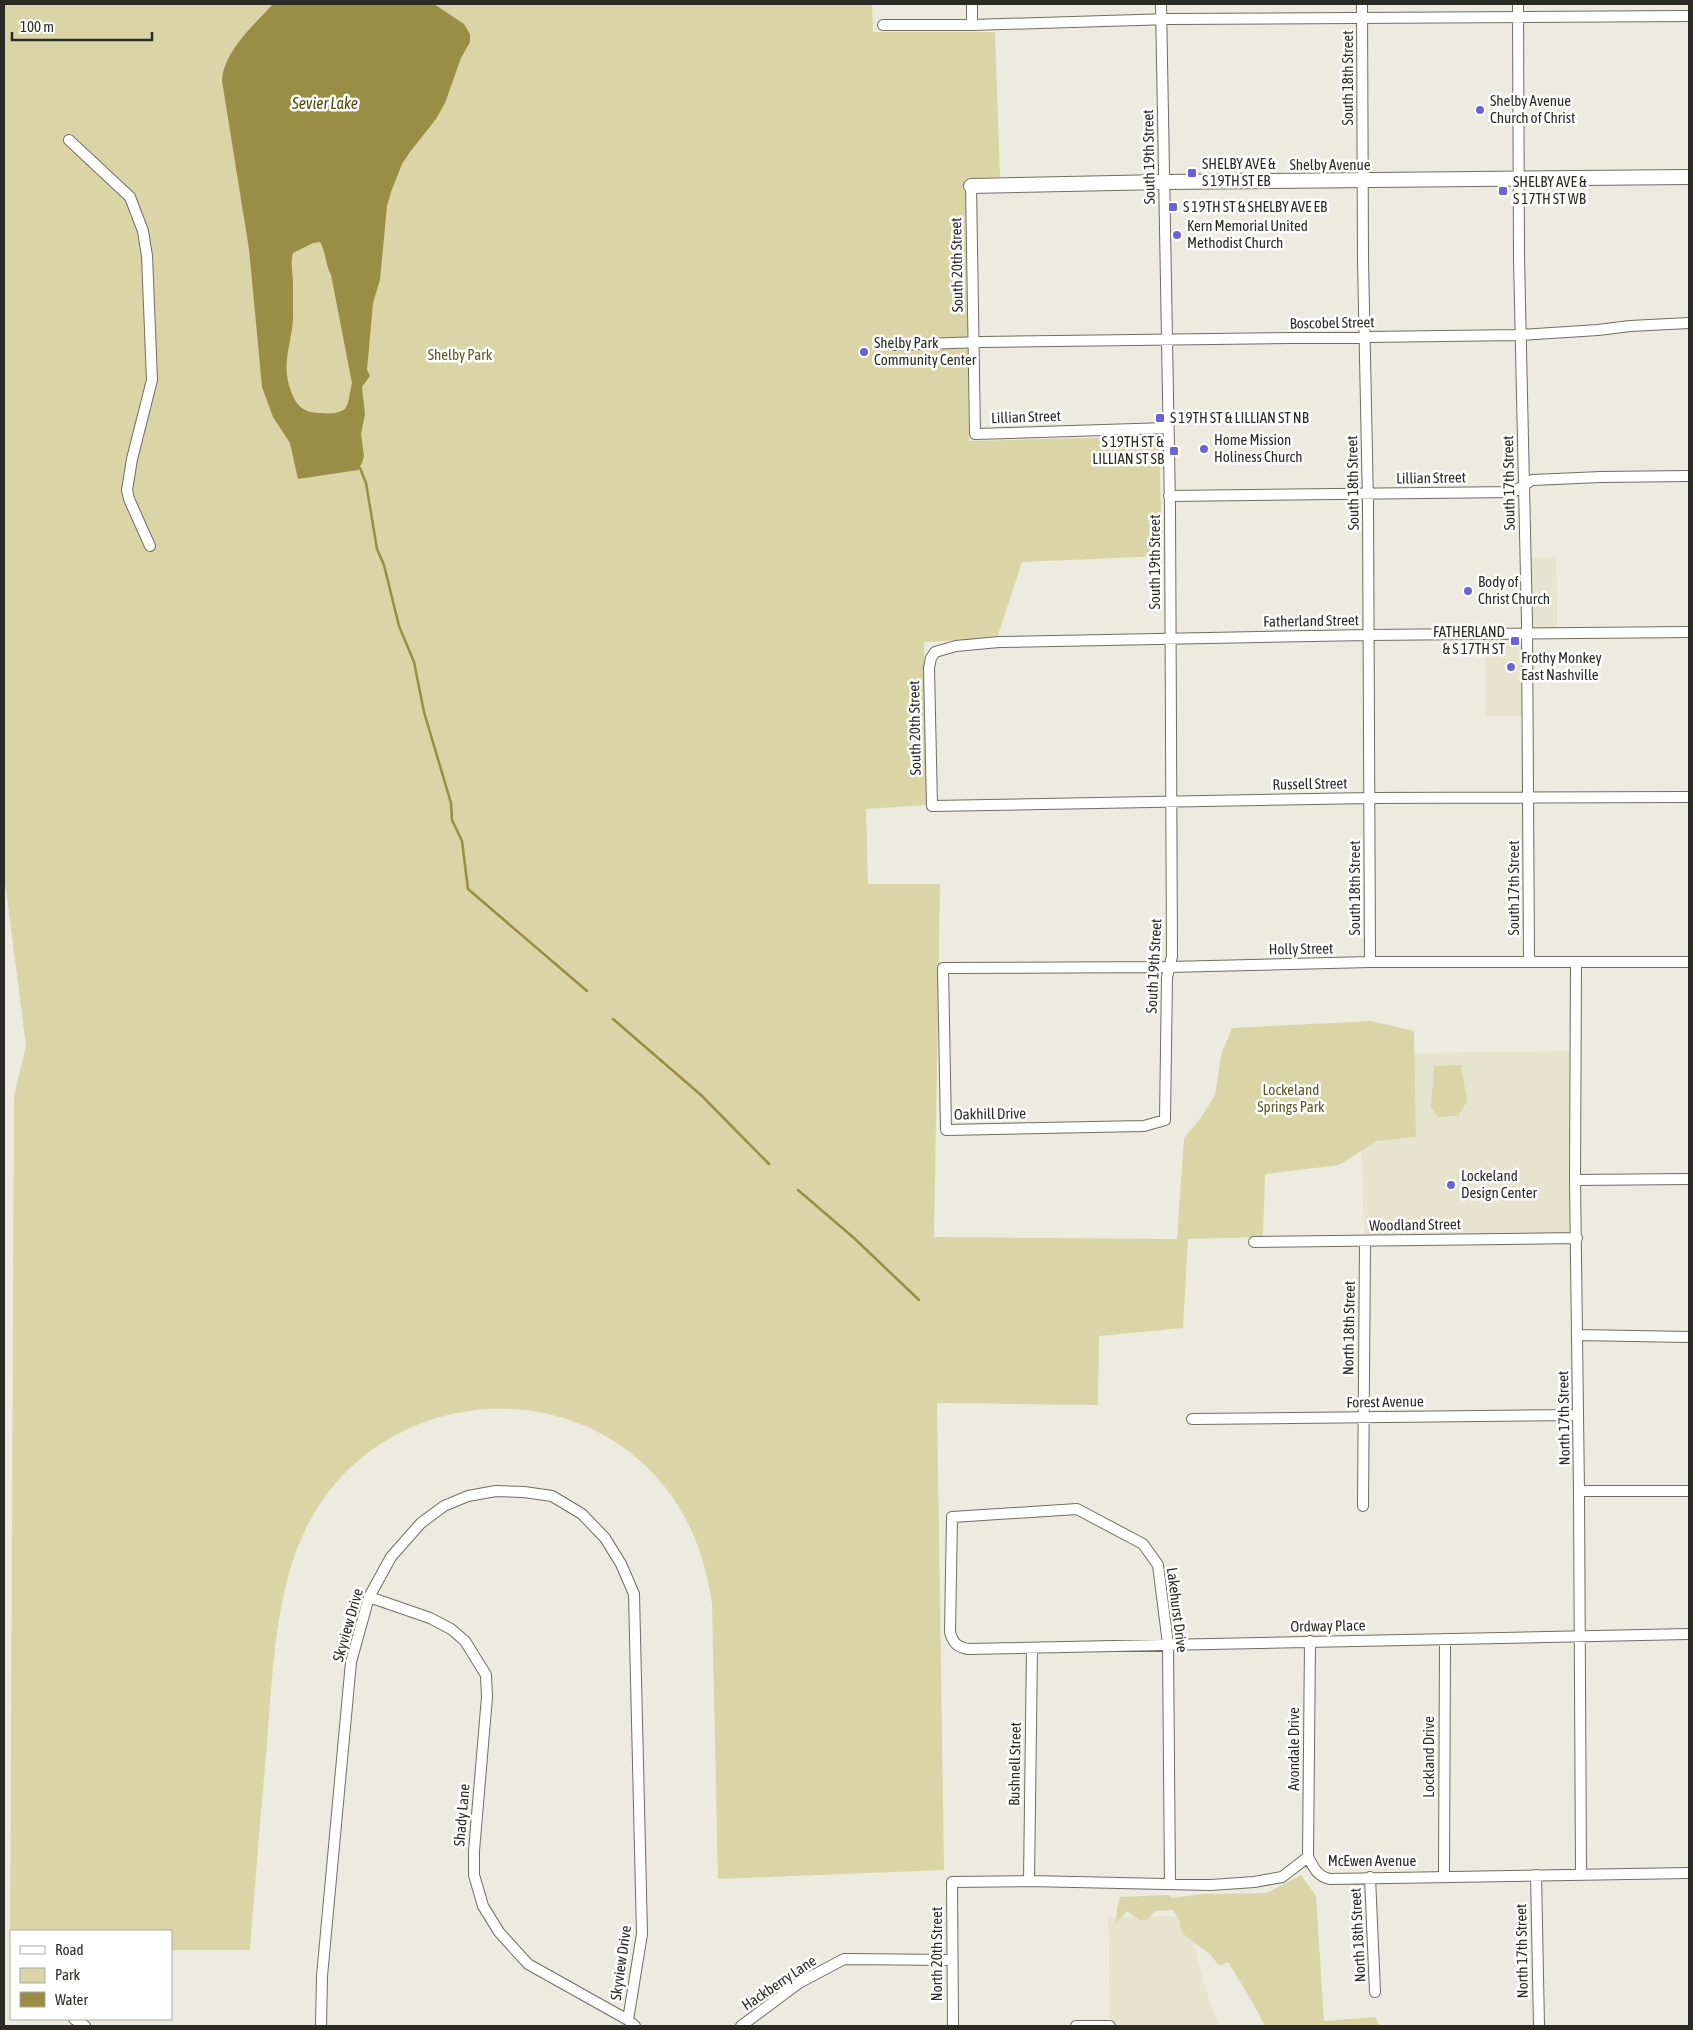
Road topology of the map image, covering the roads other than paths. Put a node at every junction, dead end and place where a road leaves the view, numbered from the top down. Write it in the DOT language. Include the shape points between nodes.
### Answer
graph roads {
  1 [pos="972,4"];
  2 [pos="1161,4"];
  3 [pos="1362,4"];
  4 [pos="1518,4"];
  5 [pos="1689,16"];
  6 [pos="1362,18"];
  7 [pos="1518,18"];
  8 [pos="1161,19"];
  9 [pos="972,25"];
  10 [pos="883,26"];
  11 [pos="69,140"];
  12 [pos="1689,177"];
  13 [pos="1519,179"];
  14 [pos="1363,181"];
  15 [pos="1164,182"];
  16 [pos="971,186"];
  17 [pos="1689,323"];
  18 [pos="1520,335"];
  19 [pos="1366,338"];
  20 [pos="1167,340"];
  21 [pos="974,342"];
  22 [pos="894,345"];
  23 [pos="1167,428"];
  24 [pos="975,434"];
  25 [pos="1689,476"];
  26 [pos="1524,487"];
  27 [pos="1368,494"];
  28 [pos="1169,496"];
  29 [pos="150,546"];
  30 [pos="1689,632"];
  31 [pos="1527,633"];
  32 [pos="1368,635"];
  33 [pos="1170,639"];
  34 [pos="935,652"];
  35 [pos="1528,797"];
  36 [pos="1689,797"];
  37 [pos="1370,798"];
  38 [pos="1171,802"];
  39 [pos="932,806"];
  40 [pos="1529,961"];
  41 [pos="1370,962"];
  42 [pos="1576,962"];
  43 [pos="1689,962"];
  44 [pos="1169,967"];
  45 [pos="943,968"];
  46 [pos="1165,1120"];
  47 [pos="1689,1179"];
  48 [pos="1575,1180"];
  49 [pos="1577,1238"];
  50 [pos="1365,1241"];
  51 [pos="1254,1242"];
  52 [pos="1578,1336"];
  53 [pos="1689,1337"];
  54 [pos="1578,1415"];
  55 [pos="1363,1417"];
  56 [pos="1192,1419"];
  57 [pos="1579,1491"];
  58 [pos="1689,1491"];
  59 [pos="1363,1506"];
  60 [pos="369,1597"];
  61 [pos="1689,1634"];
  62 [pos="1580,1636"];
  63 [pos="1445,1639"];
  64 [pos="1310,1641"];
  65 [pos="1168,1644"];
  66 [pos="1032,1648"];
  67 [pos="968,1649"];
  68 [pos="1308,1858"];
  69 [pos="1689,1873"];
  70 [pos="1581,1874"];
  71 [pos="1536,1875"];
  72 [pos="1444,1876"];
  73 [pos="1370,1877"];
  74 [pos="1029,1881"];
  75 [pos="952,1882"];
  76 [pos="1170,1884"];
  77 [pos="952,1960"];
  78 [pos="1375,1992"];
  79 [pos="632,2023"];
  80 [pos="321,2026"];
  81 [pos="741,2026"];
  82 [pos="953,2026"];
  83 [pos="1076,2026"];
  84 [pos="1110,2026"];
  85 [pos="1539,2026"];
  1 -- 9 [label="street"];
  2 -- 8 [label="street, South 19th Street"];
  3 -- 6 [label="street, South 18th Street"];
  4 -- 7 [label="street, South 17th Street"];
  5 -- 7 [label="street"];
  6 -- 7 [label="street"];
  6 -- 8 [label="street"];
  6 -- 14 [label="street, South 18th Street"];
  7 -- 13 [label="street, South 17th Street"];
  8 -- 9 [label="street"];
  8 -- 15 [label="street, South 19th Street"];
  9 -- 10 [label="street"];
  11 -- 29 [label="street" via="130,197 143,231 152,380 127,490"];
  12 -- 13 [label="street, Shelby Avenue"];
  13 -- 14 [label="street, Shelby Avenue"];
  13 -- 18 [label="street, South 17th Street"];
  14 -- 15 [label="street, Shelby Avenue"];
  14 -- 19 [label="street, South 18th Street"];
  15 -- 16 [label="street, Shelby Avenue"];
  15 -- 20 [label="street, South 19th Street"];
  16 -- 21 [label="street, South 20th Street"];
  17 -- 18 [label="street, Boscobel Street"];
  18 -- 19 [label="street, Boscobel Street"];
  18 -- 26 [label="street, South 17th Street"];
  19 -- 20 [label="street, Boscobel Street"];
  19 -- 27 [label="street, South 18th Street"];
  20 -- 21 [label="street, Boscobel Street"];
  20 -- 23 [label="street, South 19th Street"];
  21 -- 22 [label="street, Boscobel Street"];
  21 -- 24 [label="street, South 20th Street"];
  23 -- 24 [label="street, Lillian Street"];
  23 -- 28 [label="street, South 19th Street"];
  25 -- 26 [label="street, Lillian Street" via="1532,480"];
  26 -- 27 [label="street, Lillian Street" via="1513,492"];
  26 -- 31 [label="street, South 17th Street"];
  27 -- 28 [label="street, Lillian Street"];
  27 -- 32 [label="street, South 18th Street"];
  28 -- 33 [label="street, South 19th Street"];
  30 -- 31 [label="street, Fatherland Street"];
  31 -- 32 [label="street, Fatherland Street"];
  31 -- 35 [label="street, South 17th Street"];
  32 -- 33 [label="street, Fatherland Street"];
  32 -- 37 [label="street, South 18th Street"];
  33 -- 34 [label="street, Fatherland Street" via="999,642 956,646"];
  33 -- 38 [label="street, South 19th Street"];
  34 -- 39 [label="street, South 20th Street" via="929,668"];
  35 -- 36 [label="street, Russell Street"];
  35 -- 37 [label="street, Russell Street"];
  35 -- 40 [label="street, South 17th Street"];
  37 -- 38 [label="street, Russell Street"];
  37 -- 41 [label="street, South 18th Street"];
  38 -- 39 [label="street, Russell Street"];
  38 -- 44 [label="street, South 19th Street" via="1172,956"];
  40 -- 41 [label="street, Holly Street"];
  40 -- 42 [label="street, Holly Street"];
  41 -- 44 [label="street, Holly Street"];
  42 -- 43 [label="street, Holly Street"];
  42 -- 48 [label="street, North 17th Street"];
  44 -- 45 [label="street, Holly Street"];
  44 -- 46 [label="street, South 19th Street"];
  45 -- 46 [label="street, Oakhill Drive" via="946,1130 1144,1126"];
  47 -- 48 [label="street"];
  48 -- 49 [label="street, North 17th Street"];
  49 -- 50 [label="street, Woodland Street"];
  49 -- 52 [label="street, North 17th Street"];
  50 -- 51 [label="street, Woodland Street"];
  50 -- 55 [label="street, North 18th Street"];
  52 -- 53 [label="street"];
  52 -- 54 [label="street, North 17th Street"];
  54 -- 55 [label="street, Forest Avenue"];
  54 -- 57 [label="street, North 17th Street"];
  55 -- 56 [label="street, Forest Avenue"];
  55 -- 59 [label="street, North 18th Street"];
  57 -- 58 [label="street"];
  57 -- 62 [label="street, North 17th Street"];
  60 -- 79 [label="street, Shady Lane" via="430,1618 451,1629 465,1641 486,1675 474,1875 483,1906 499,1932 528,1964"];
  60 -- 79 [label="street, Skyview Drive" via="391,1557 421,1523 444,1506 468,1496 496,1491 552,1496 582,1514 605,1538 634,1594 642,1934"];
  60 -- 80 [label="street, Skyview Drive" via="351,1662 322,1976"];
  61 -- 62 [label="street, Ordway Place"];
  62 -- 63 [label="street, Ordway Place"];
  62 -- 70 [label="street, North 17th Street"];
  63 -- 64 [label="street, Ordway Place"];
  63 -- 72 [label="street, Lockland Drive"];
  64 -- 65 [label="street, Ordway Place"];
  64 -- 68 [label="street, Avondale Drive"];
  65 -- 66 [label="street, Ordway Place"];
  65 -- 67 [label="street, Lakehurst Drive" via="1158,1566 1144,1544 1077,1509 952,1517 950,1632 952,1641 960,1648"];
  65 -- 76 [label="street, Lakehurst Drive"];
  66 -- 67 [label="street, Ordway Place"];
  66 -- 74 [label="street, Bushnell Street"];
  68 -- 73 [label="street, McEwen Avenue" via="1322,1877"];
  68 -- 76 [label="street, McEwen Avenue" via="1282,1877 1211,1885"];
  69 -- 70 [label="street, McEwen Avenue"];
  70 -- 71 [label="street, McEwen Avenue"];
  71 -- 72 [label="street, McEwen Avenue"];
  71 -- 85 [label="street, North 17th Street"];
  72 -- 73 [label="street, McEwen Avenue"];
  73 -- 78 [label="street, North 18th Street"];
  74 -- 75 [label="street, McEwen Avenue"];
  74 -- 76 [label="street, McEwen Avenue"];
  75 -- 77 [label="street, North 20th Street"];
  77 -- 81 [label="street, Hackberry Lane" via="844,1959 799,1983"];
  77 -- 82 [label="street, North 20th Street"];
  83 -- 84 [label="street"];
}
